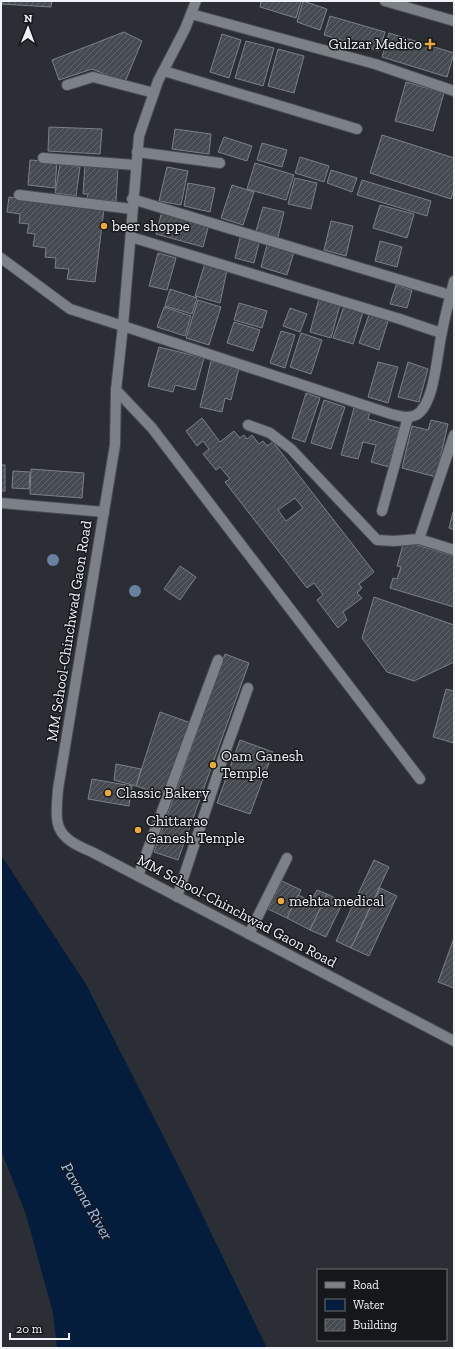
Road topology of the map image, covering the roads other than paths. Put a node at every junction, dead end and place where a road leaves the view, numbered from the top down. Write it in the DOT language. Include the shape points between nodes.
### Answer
graph roads {
  1 [pos="196,1"];
  2 [pos="385,1"];
  3 [pos="191,14"];
  4 [pos="454,21"];
  5 [pos="164,71"];
  6 [pos="67,85"];
  7 [pos="454,90"];
  8 [pos="154,93"];
  9 [pos="357,129"];
  10 [pos="137,152"];
  11 [pos="44,158"];
  12 [pos="220,162"];
  13 [pos="135,165"];
  14 [pos="19,195"];
  15 [pos="132,204"];
  16 [pos="131,237"];
  17 [pos="1,258"];
  18 [pos="454,281"];
  19 [pos="450,295"];
  20 [pos="123,326"];
  21 [pos="441,333"];
  22 [pos="116,390"];
  23 [pos="408,417"];
  24 [pos="248,425"];
  25 [pos="454,435"];
  26 [pos="1,503"];
  27 [pos="382,511"];
  28 [pos="104,512"];
  29 [pos="419,539"];
  30 [pos="454,550"];
  31 [pos="218,660"];
  32 [pos="248,688"];
  33 [pos="420,779"];
  34 [pos="287,858"];
  35 [pos="138,876"];
  36 [pos="177,897"];
  37 [pos="249,934"];
  38 [pos="454,1041"];
  1 -- 3 [label="street, MM School-Chinchwad Gaon Road"];
  2 -- 4 [label="street"];
  3 -- 5 [label="street, MM School-Chinchwad Gaon Road"];
  3 -- 7 [label="street" via="375,64"];
  5 -- 8 [label="street, MM School-Chinchwad Gaon Road"];
  5 -- 9 [label="street"];
  6 -- 8 [label="street" via="93,77"];
  8 -- 10 [label="street, MM School-Chinchwad Gaon Road" via="139,136"];
  10 -- 12 [label="street"];
  10 -- 13 [label="street, MM School-Chinchwad Gaon Road"];
  11 -- 13 [label="street"];
  13 -- 15 [label="street, MM School-Chinchwad Gaon Road"];
  14 -- 15 [label="street"];
  15 -- 16 [label="street, MM School-Chinchwad Gaon Road"];
  15 -- 19 [label="street"];
  16 -- 20 [label="street, MM School-Chinchwad Gaon Road"];
  16 -- 21 [label="street"];
  17 -- 20 [label="street" via="70,309"];
  18 -- 19 [label="street"];
  19 -- 21 [label="street"];
  20 -- 22 [label="street, MM School-Chinchwad Gaon Road"];
  20 -- 23 [label="street" via="391,414"];
  21 -- 23 [label="street" via="433,386 424,408 416,415"];
  22 -- 28 [label="street, MM School-Chinchwad Gaon Road" via="115,445"];
  22 -- 33 [label="street" via="152,428"];
  23 -- 27 [label="street"];
  24 -- 29 [label="street" via="270,433 291,449 377,540"];
  25 -- 29 [label="street"];
  26 -- 28 [label="street"];
  28 -- 35 [label="street, MM School-Chinchwad Gaon Road" via="58,789 56,820 61,833 73,844"];
  29 -- 30 [label="street"];
  31 -- 35 [label="street"];
  32 -- 36 [label="street"];
  34 -- 37 [label="street"];
  35 -- 36 [label="street, MM School-Chinchwad Gaon Road"];
  36 -- 37 [label="street, MM School-Chinchwad Gaon Road"];
  37 -- 38 [label="street, MM School-Chinchwad Gaon Road"];
}
